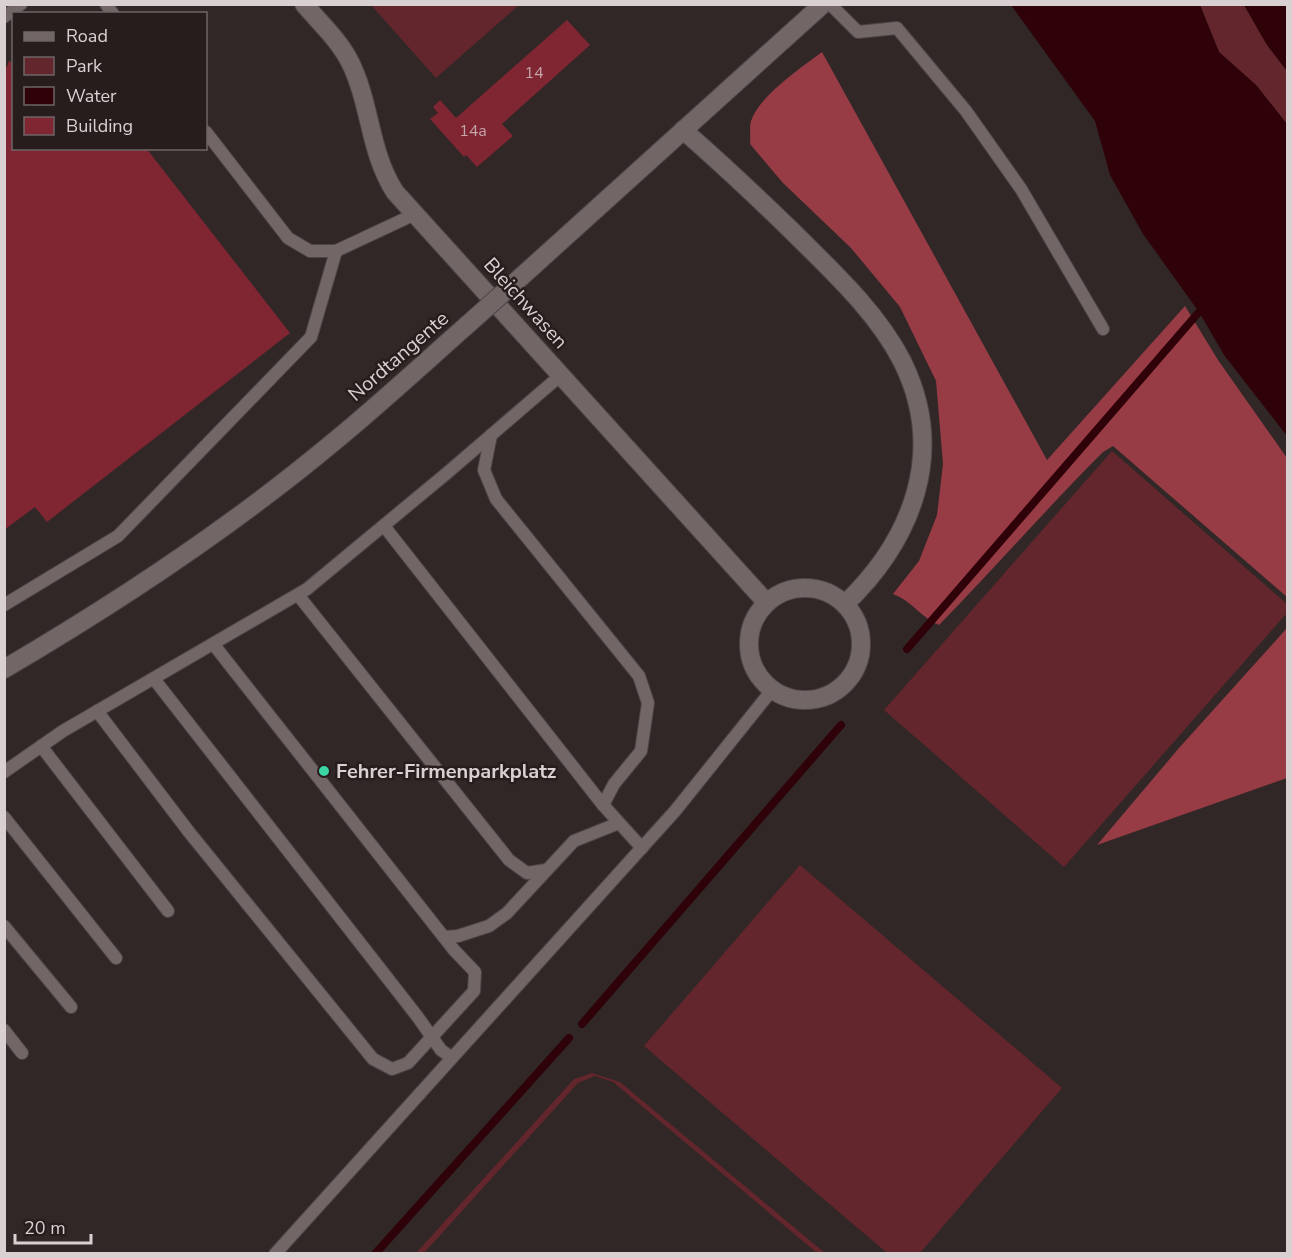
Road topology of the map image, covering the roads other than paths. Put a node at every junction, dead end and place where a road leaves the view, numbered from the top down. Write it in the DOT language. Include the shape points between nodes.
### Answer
graph roads {
  1 [pos="21,4"];
  2 [pos="304,4"];
  3 [pos="823,4"];
  4 [pos="830,4"];
  5 [pos="4,17"];
  6 [pos="683,130"];
  7 [pos="207,133"];
  8 [pos="415,214"];
  9 [pos="336,251"];
  10 [pos="1103,328"];
  11 [pos="561,375"];
  12 [pos="491,435"];
  13 [pos="384,526"];
  14 [pos="298,594"];
  15 [pos="766,602"];
  16 [pos="845,604"];
  17 [pos="4,605"];
  18 [pos="214,645"];
  19 [pos="4,669"];
  20 [pos="154,679"];
  21 [pos="772,690"];
  22 [pos="97,711"];
  23 [pos="41,746"];
  24 [pos="4,772"];
  25 [pos="603,805"];
  26 [pos="4,817"];
  27 [pos="619,823"];
  28 [pos="642,848"];
  29 [pos="546,870"];
  30 [pos="168,911"];
  31 [pos="4,926"];
  32 [pos="444,937"];
  33 [pos="116,958"];
  34 [pos="71,1007"];
  35 [pos="4,1030"];
  36 [pos="432,1036"];
  37 [pos="22,1053"];
  38 [pos="452,1058"];
  39 [pos="275,1254"];
  1 -- 5 [label="lane"];
  2 -- 8 [label="street, Bleichwasen" via="350,62 383,174"];
  3 -- 6 [label="street, Nordtangente"];
  4 -- 10 [label="lane" via="858,32 897,28 966,111 1022,189"];
  6 -- 16 [label="street" via="839,278 880,327 912,387 919,412 922,459 914,500 899,537 883,562"];
  6 -- 19 [label="street, Nordtangente, bridge" via="335,440 151,578"];
  7 -- 9 [label="lane" via="288,238 310,251"];
  8 -- 9 [label="lane"];
  8 -- 11 [label="street, Bleichwasen"];
  9 -- 17 [label="lane" via="311,337 118,536"];
  11 -- 12 [label="lane"];
  11 -- 15 [label="street, Bleichwasen"];
  12 -- 13 [label="lane"];
  12 -- 25 [label="lane" via="484,470 496,499 639,676 648,703 641,751 614,784"];
  13 -- 14 [label="lane"];
  13 -- 25 [label="lane"];
  14 -- 18 [label="lane"];
  14 -- 29 [label="lane" via="509,860 527,873"];
  15 -- 16 [label="street" via="795,588 812,588"];
  15 -- 21 [label="street" via="754,619 748,650 753,667"];
  16 -- 21 [label="street" via="861,639 860,656 842,686 811,700 790,698"];
  18 -- 20 [label="lane"];
  18 -- 32 [label="lane"];
  20 -- 22 [label="lane"];
  20 -- 36 [label="lane"];
  21 -- 28 [label="lane"];
  22 -- 23 [label="lane"];
  22 -- 36 [label="lane" via="189,832 373,1059 392,1069 408,1063"];
  23 -- 24 [label="lane"];
  23 -- 30 [label="lane"];
  25 -- 27 [label="lane"];
  26 -- 33 [label="lane"];
  27 -- 28 [label="lane"];
  27 -- 29 [label="lane" via="574,841"];
  28 -- 38 [label="lane"];
  29 -- 32 [label="lane" via="507,913 489,926"];
  31 -- 34 [label="lane"];
  32 -- 36 [label="lane" via="475,972 474,991"];
  35 -- 37 [label="lane"];
  36 -- 38 [label="lane"];
  38 -- 39 [label="lane"];
}
